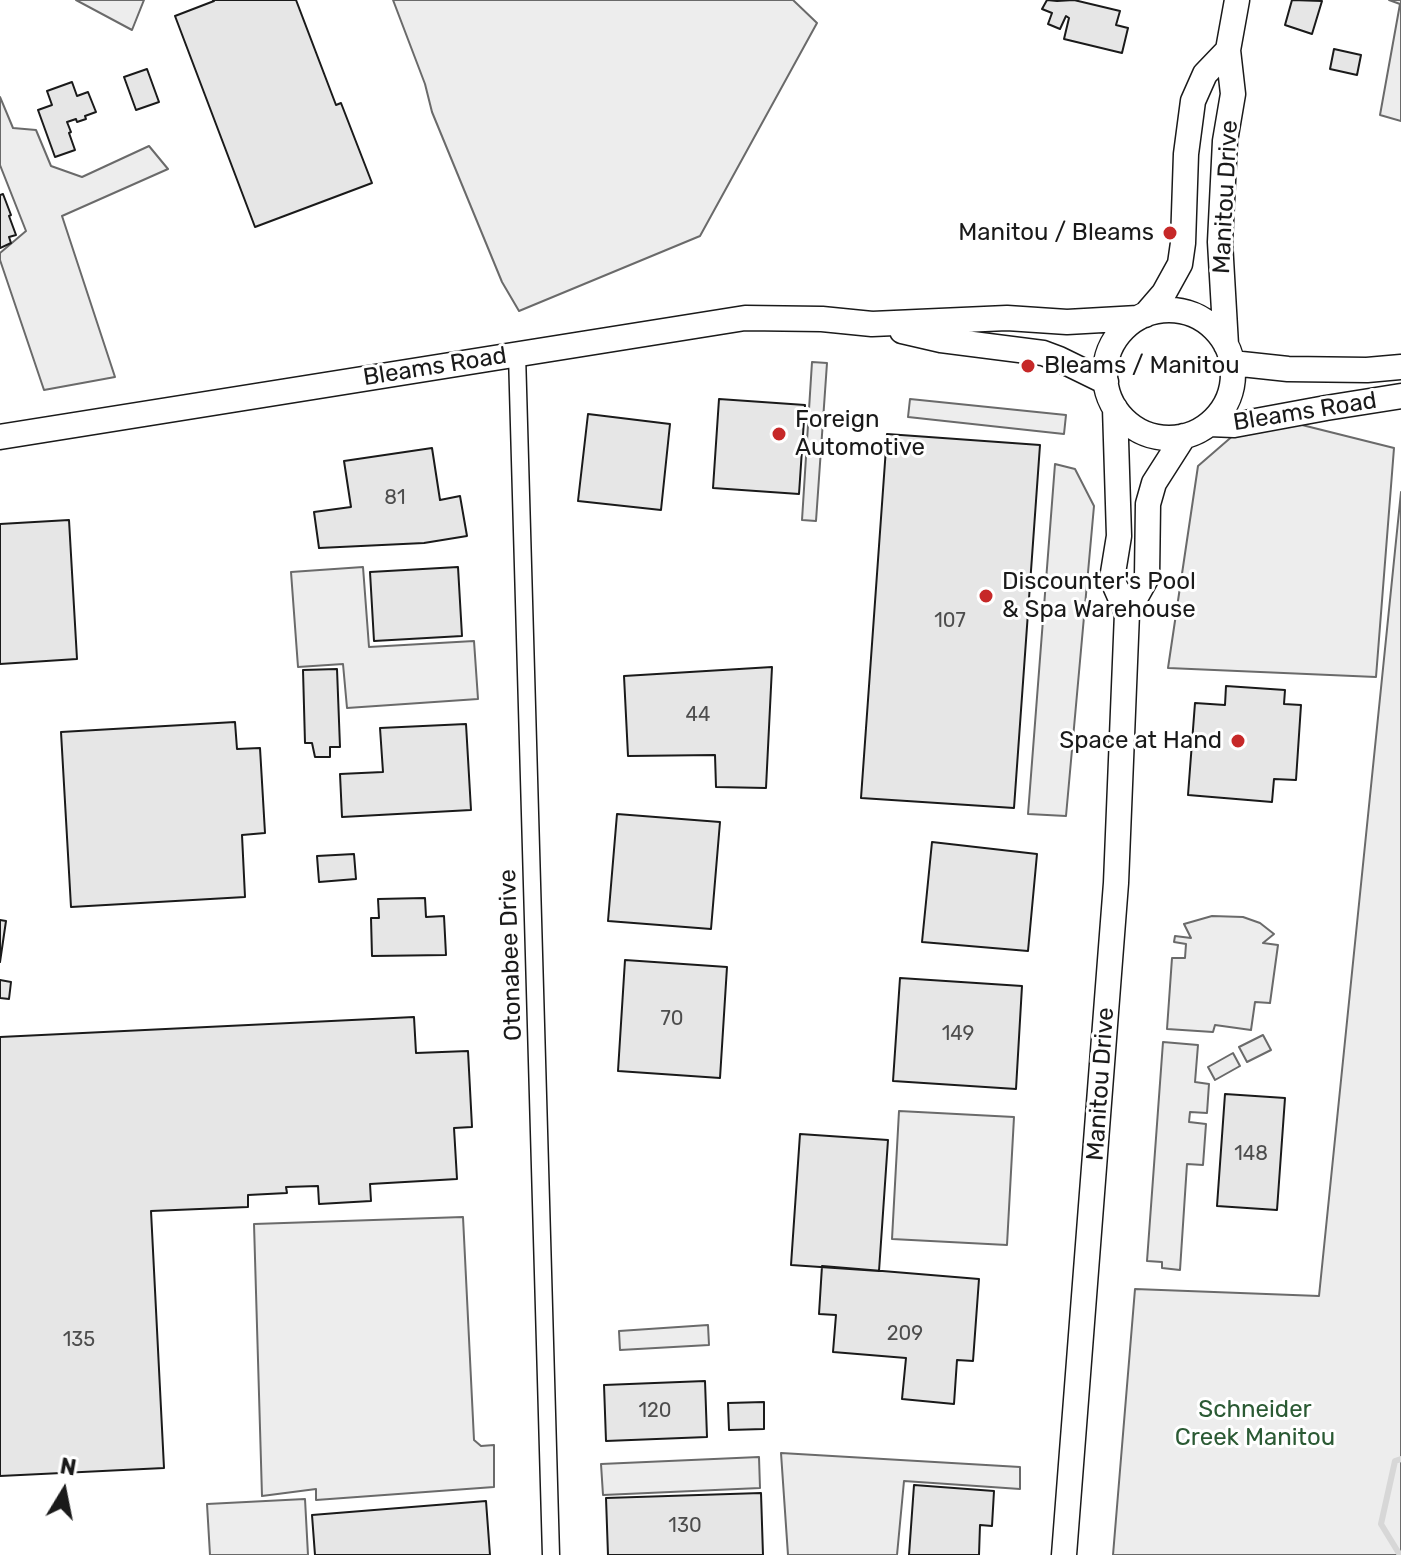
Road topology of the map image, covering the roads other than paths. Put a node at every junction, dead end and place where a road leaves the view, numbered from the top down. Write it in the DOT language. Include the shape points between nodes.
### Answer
graph roads {
  1 [pos="1237,0"];
  2 [pos="1228,50"];
  3 [pos="1141,317"];
  4 [pos="872,324"];
  5 [pos="517,354"];
  6 [pos="1229,354"];
  7 [pos="1401,367"];
  8 [pos="1106,382"];
  9 [pos="1401,396"];
  10 [pos="1115,408"];
  11 [pos="1209,424"];
  12 [pos="1184,436"];
  13 [pos="0,437"];
  14 [pos="1127,613"];
  15 [pos="551,1555"];
  16 [pos="1064,1555"];
  1 -- 2 [label="main road, Manitou Drive"];
  2 -- 3 [label="main road, Manitou Drive" via="1205,74 1193,101 1180,264 1164,293"];
  2 -- 6 [label="main road, Manitou Drive" via="1233,94 1220,242"];
  3 -- 4 [label="main road, Bleams Road"];
  3 -- 6 [label="main road" via="1168,310 1191,314 1212,326"];
  3 -- 8 [label="main road" via="1112,345"];
  4 -- 5 [label="main road, Bleams Road" via="745,318"];
  4 -- 8 [label="main road, Bleams Road" via="941,340 1043,353"];
  5 -- 13 [label="main road, Bleams Road"];
  5 -- 15 [label="street, Otonabee Drive"];
  6 -- 7 [label="main road, Bleams Road" via="1288,369"];
  6 -- 11 [label="main road" via="1232,386"];
  8 -- 10 [label="main road"];
  9 -- 11 [label="main road, Bleams Road" via="1234,425"];
  10 -- 12 [label="main road" via="1151,435"];
  10 -- 14 [label="main road, Manitou Drive" via="1119,536 1112,579"];
  11 -- 12 [label="main road"];
  12 -- 14 [label="main road, Manitou Drive" via="1154,483 1148,504 1147,577"];
  14 -- 16 [label="main road, Manitou Drive" via="1116,883"];
}
